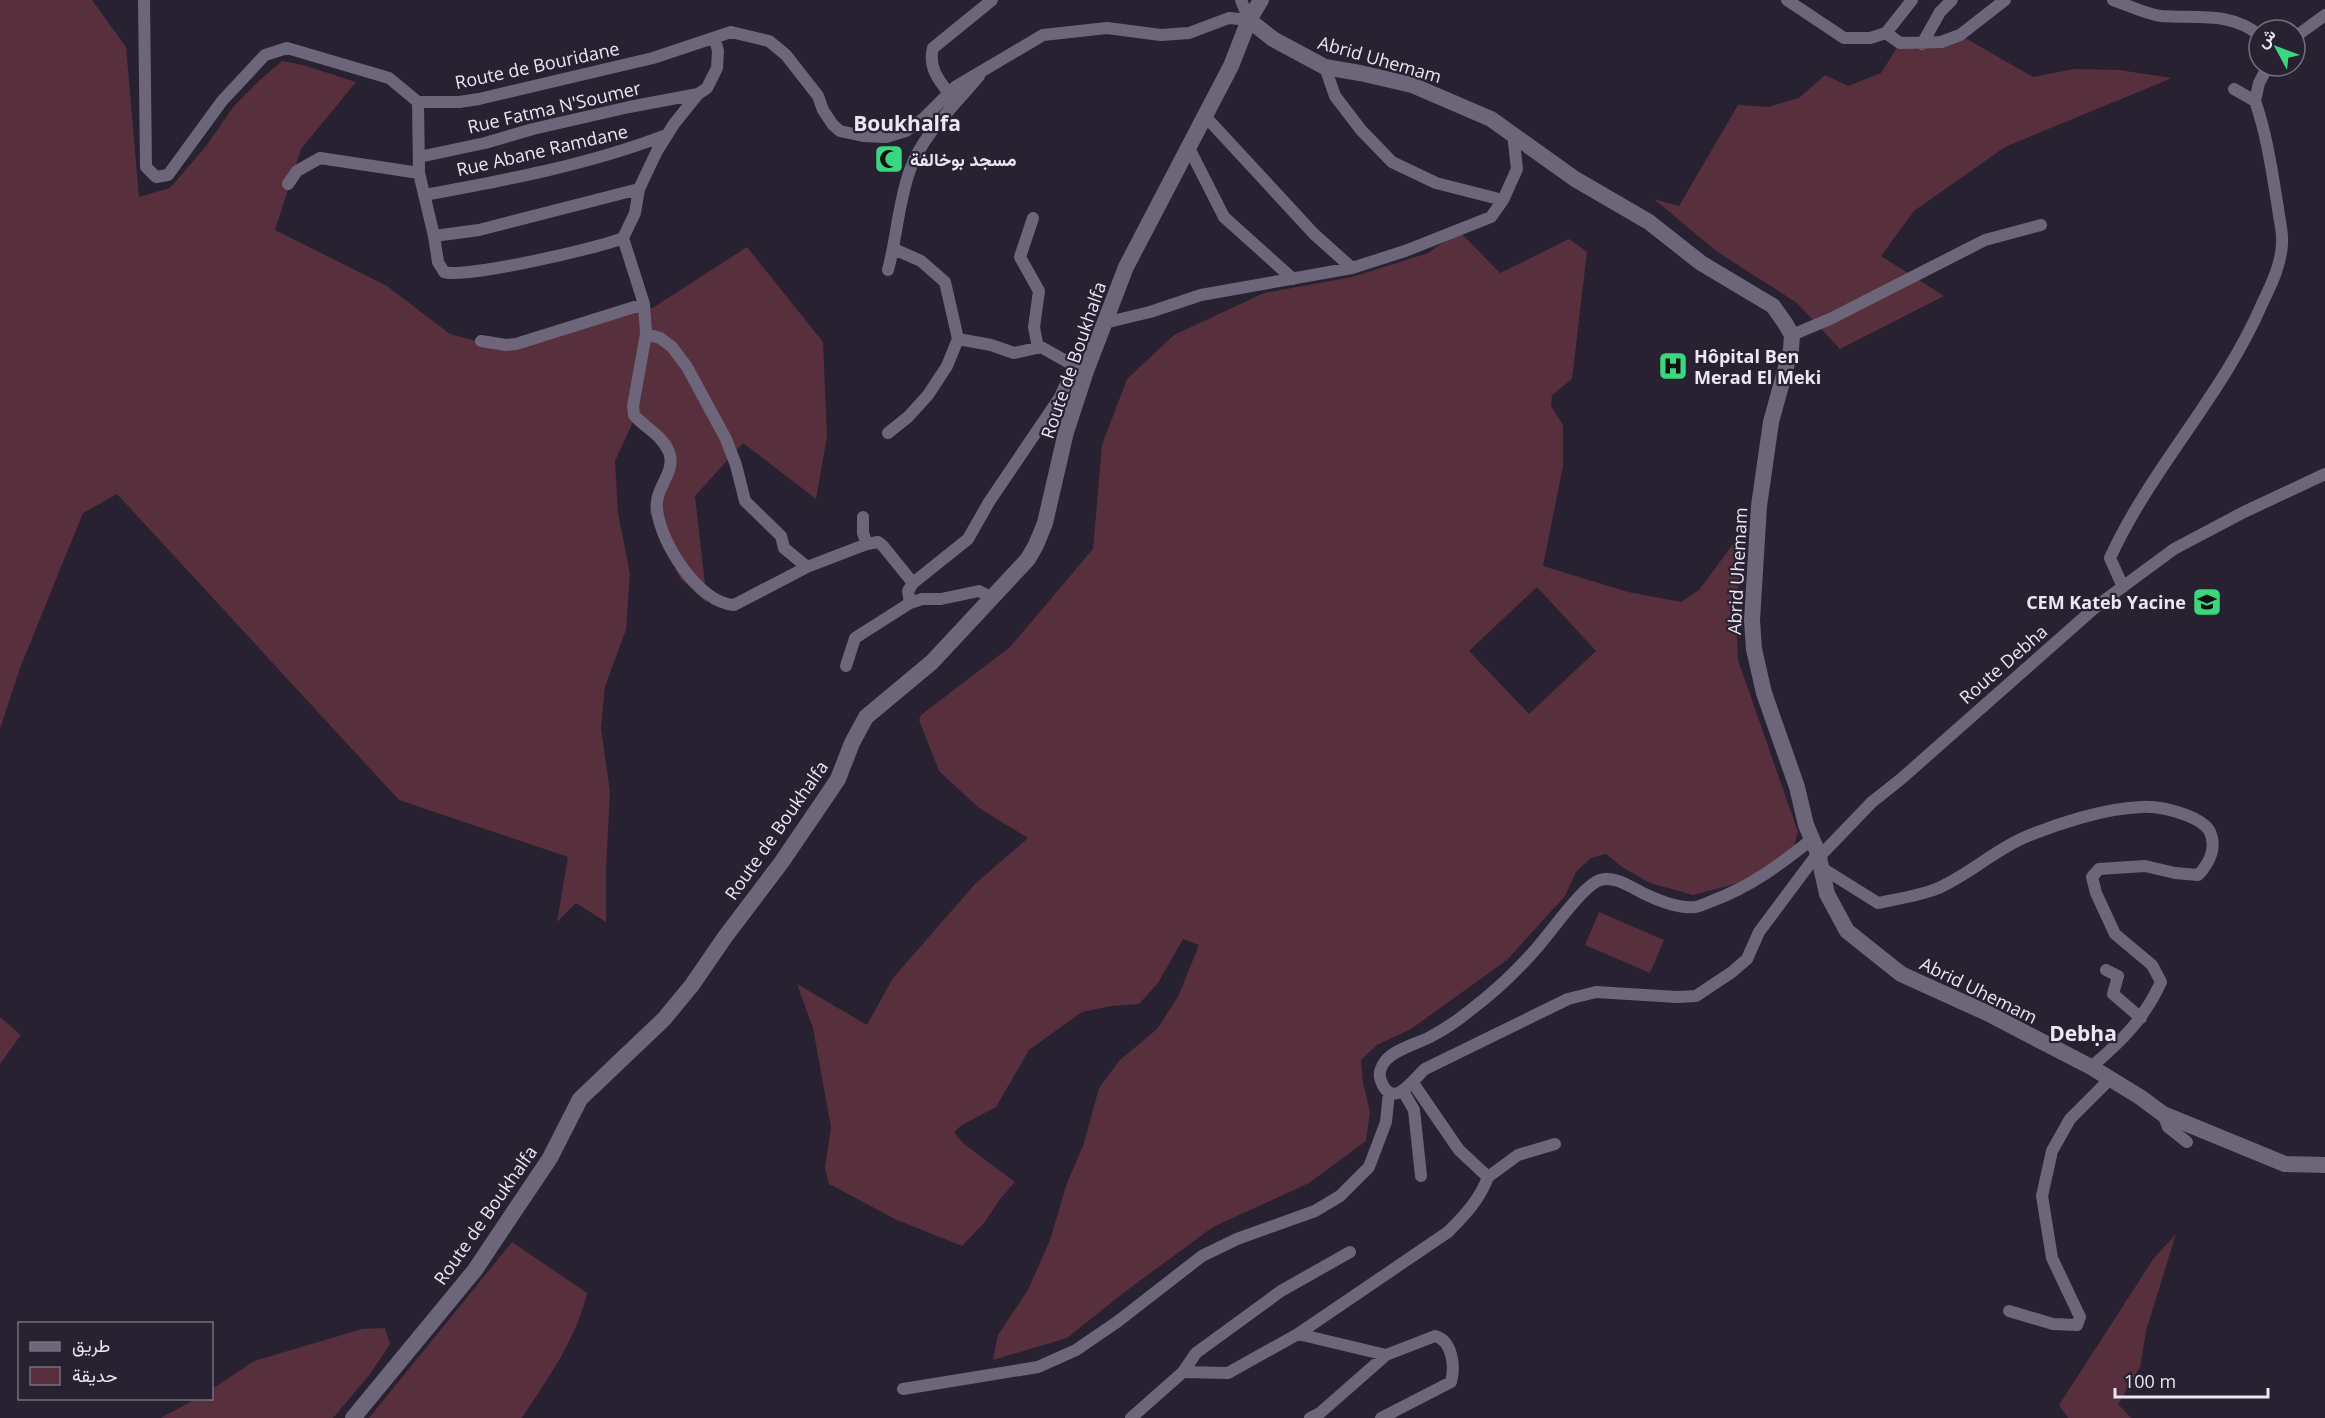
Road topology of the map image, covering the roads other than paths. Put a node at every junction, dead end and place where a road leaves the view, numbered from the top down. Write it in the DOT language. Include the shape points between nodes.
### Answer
graph roads {
  1 [pos="144,0"];
  2 [pos="992,0"];
  3 [pos="1240,0"];
  4 [pos="1787,0"];
  5 [pos="1912,0"];
  6 [pos="1952,0"];
  7 [pos="2005,0"];
  8 [pos="2113,0"];
  9 [pos="1258,6"];
  10 [pos="2325,15"];
  11 [pos="2247,26"];
  12 [pos="2307,29"];
  13 [pos="1886,33"];
  14 [pos="715,39"];
  15 [pos="1922,44"];
  16 [pos="1325,67"];
  17 [pos="986,69"];
  18 [pos="2262,78"];
  19 [pos="2234,89"];
  20 [pos="949,93"];
  21 [pos="698,94"];
  22 [pos="2255,101"];
  23 [pos="418,102"];
  24 [pos="1205,116"];
  25 [pos="1513,134"];
  26 [pos="666,135"];
  27 [pos="1189,148"];
  28 [pos="419,157"];
  29 [pos="419,173"];
  30 [pos="288,184"];
  31 [pos="639,189"];
  32 [pos="424,195"];
  33 [pos="1503,200"];
  34 [pos="1033,218"];
  35 [pos="2041,225"];
  36 [pos="434,236"];
  37 [pos="623,238"];
  38 [pos="894,249"];
  39 [pos="1352,268"];
  40 [pos="888,270"];
  41 [pos="1293,279"];
  42 [pos="644,304"];
  43 [pos="1104,322"];
  44 [pos="646,334"];
  45 [pos="1792,335"];
  46 [pos="958,339"];
  47 [pos="482,341"];
  48 [pos="1038,348"];
  49 [pos="1080,369"];
  50 [pos="888,433"];
  51 [pos="2325,474"];
  52 [pos="863,517"];
  53 [pos="867,544"];
  54 [pos="807,567"];
  55 [pos="913,583"];
  56 [pos="2123,586"];
  57 [pos="993,597"];
  58 [pos="910,603"];
  59 [pos="846,666"];
  60 [pos="1818,854"];
  61 [pos="2106,970"];
  62 [pos="2141,1018"];
  63 [pos="2091,1067"];
  64 [pos="2110,1079"];
  65 [pos="1413,1083"];
  66 [pos="1403,1091"];
  67 [pos="1389,1092"];
  68 [pos="2163,1114"];
  69 [pos="2187,1142"];
  70 [pos="1555,1144"];
  71 [pos="2325,1165"];
  72 [pos="1421,1176"];
  73 [pos="1488,1177"];
  74 [pos="1350,1252"];
  75 [pos="2009,1311"];
  76 [pos="1298,1334"];
  77 [pos="1386,1355"];
  78 [pos="1183,1372"];
  79 [pos="903,1389"];
  80 [pos="353,1418"];
  81 [pos="1131,1418"];
  82 [pos="1310,1418"];
  83 [pos="1381,1418"];
  1 -- 23 [label="street" via="146,167 156,177 168,175 222,100 265,55 287,48 389,78"];
  2 -- 20 [label="street" via="933,48 933,69"];
  3 -- 9 [label="street"];
  4 -- 13 [label="street" via="1844,38 1870,38"];
  5 -- 13 [label="street"];
  6 -- 15 [label="street" via="1940,12"];
  7 -- 15 [label="street" via="1960,35"];
  8 -- 11 [label="street" via="2159,16 2225,19"];
  9 -- 16 [label="street, Abrid Uhemam" via="1273,39"];
  9 -- 17 [label="street" via="1189,33 1161,35 1107,28 1043,35"];
  9 -- 24 [label="street, Route de Boukhalfa"];
  10 -- 12 [label="street"];
  13 -- 15 [label="street" via="1900,43"];
  14 -- 20 [label="street, Route de Bouridane" via="731,32 769,41 808,81 828,118 840,131 886,137 906,131"];
  14 -- 21 [label="street" via="717,68 707,88"];
  14 -- 23 [label="street, Route de Bouridane" via="479,99"];
  16 -- 25 [label="street, Abrid Uhemam" via="1412,86 1491,119"];
  16 -- 33 [label="street" via="1335,96 1392,162 1436,183"];
  17 -- 20 [label="street"];
  17 -- 38 [label="street" via="936,127 910,167"];
  18 -- 22 [label="street"];
  19 -- 22 [label="street"];
  21 -- 26 [label="street"];
  21 -- 28 [label="street, Rue Fatma N'Soumer"];
  22 -- 56 [label="street" via="2272,166 2283,242 2278,267 2252,328 2217,387 2126,522 2110,558"];
  23 -- 28 [label="street"];
  24 -- 27 [label="street, Route de Boukhalfa"];
  24 -- 39 [label="street" via="1314,234"];
  25 -- 33 [label="street" via="1517,169"];
  25 -- 45 [label="street, Abrid Uhemam" via="1575,179 1649,222 1701,263 1773,306"];
  26 -- 31 [label="street"];
  26 -- 32 [label="street, Rue Abane Ramdane" via="622,152 526,176"];
  27 -- 41 [label="street" via="1224,217"];
  27 -- 43 [label="street, Route de Boukhalfa" via="1126,267"];
  28 -- 29 [label="street"];
  29 -- 30 [label="street" via="320,158 297,171"];
  29 -- 32 [label="street"];
  31 -- 36 [label="street" via="479,230"];
  31 -- 37 [label="street" via="635,213"];
  32 -- 36 [label="street"];
  33 -- 39 [label="street" via="1491,218"];
  34 -- 48 [label="street" via="1020,257 1039,291 1034,327"];
  35 -- 45 [label="street" via="1985,240"];
  36 -- 37 [label="street" via="438,262 444,273 450,275 540,259"];
  37 -- 42 [label="street"];
  38 -- 40 [label="street"];
  38 -- 46 [label="street" via="921,261 945,282"];
  39 -- 41 [label="street"];
  41 -- 43 [label="street" via="1201,295"];
  42 -- 44 [label="street"];
  42 -- 47 [label="street" via="516,344"];
  43 -- 49 [label="street, Route de Boukhalfa"];
  44 -- 54 [label="street" via="672,347 687,367 726,439 745,501 781,536 784,548"];
  44 -- 54 [label="street" via="634,415 662,440 670,453 671,467 657,496 656,508 663,533 682,568 700,588 723,604 734,605"];
  45 -- 60 [label="street, Abrid Uhemam" via="1771,422 1759,506 1752,620 1764,693"];
  46 -- 48 [label="street" via="1014,353"];
  46 -- 50 [label="street" via="947,366 928,395"];
  48 -- 49 [label="street"];
  49 -- 55 [label="street" via="968,539"];
  49 -- 57 [label="street, Route de Boukhalfa" via="1041,534 1028,559"];
  51 -- 56 [label="street, Route Debha" via="2174,549"];
  52 -- 53 [label="street"];
  53 -- 54 [label="street"];
  53 -- 55 [label="street" via="878,542 884,546"];
  55 -- 58 [label="street" via="908,591"];
  56 -- 60 [label="street, Route Debha" via="1872,802"];
  57 -- 58 [label="street" via="979,591"];
  57 -- 80 [label="street, Route de Boukhalfa" via="926,668 866,717 838,779 692,985 664,1019 580,1099 550,1158 474,1270"];
  58 -- 59 [label="street" via="855,638"];
  60 -- 62 [label="street" via="1878,903 1935,889 2023,838 2107,812 2142,806 2170,809 2195,819 2209,831 2213,849 2208,865 2198,875 2145,866 2099,869 2092,877 2115,934 2152,965 2161,982"];
  60 -- 63 [label="street, Abrid Uhemam" via="1827,894 1847,931 1901,974"];
  60 -- 65 [label="street" via="1759,932 1747,958 1696,996 1596,992 1568,999 1425,1069"];
  60 -- 67 [label="street" via="1776,868 1694,907 1674,905 1619,881 1600,880 1585,891 1503,983 1467,1013 1385,1061 1380,1079"];
  61 -- 62 [label="street" via="2118,976 2113,994"];
  62 -- 63 [label="street"];
  63 -- 64 [label="street, Abrid Uhemam"];
  64 -- 68 [label="street, Abrid Uhemam"];
  64 -- 75 [label="street" via="2070,1119 2052,1151 2042,1196 2052,1258 2080,1317 2077,1325 2053,1324"];
  65 -- 66 [label="street"];
  65 -- 73 [label="street" via="1459,1150"];
  66 -- 67 [label="street"];
  66 -- 72 [label="street" via="1414,1110"];
  67 -- 79 [label="street" via="1386,1122 1369,1167 1340,1196 1315,1212 1237,1239 1202,1256 1076,1350 1038,1367"];
  68 -- 69 [label="street" via="2168,1127"];
  68 -- 71 [label="street, Abrid Uhemam" via="2285,1164"];
  70 -- 73 [label="street" via="1518,1155"];
  73 -- 76 [label="street" via="1483,1192 1448,1232"];
  74 -- 78 [label="street" via="1281,1291 1236,1323 1196,1353"];
  76 -- 77 [label="street"];
  76 -- 78 [label="street" via="1228,1373"];
  77 -- 82 [label="street"];
  77 -- 83 [label="street" via="1441,1337 1448,1344 1454,1371 1451,1382"];
  78 -- 81 [label="street"];
}
